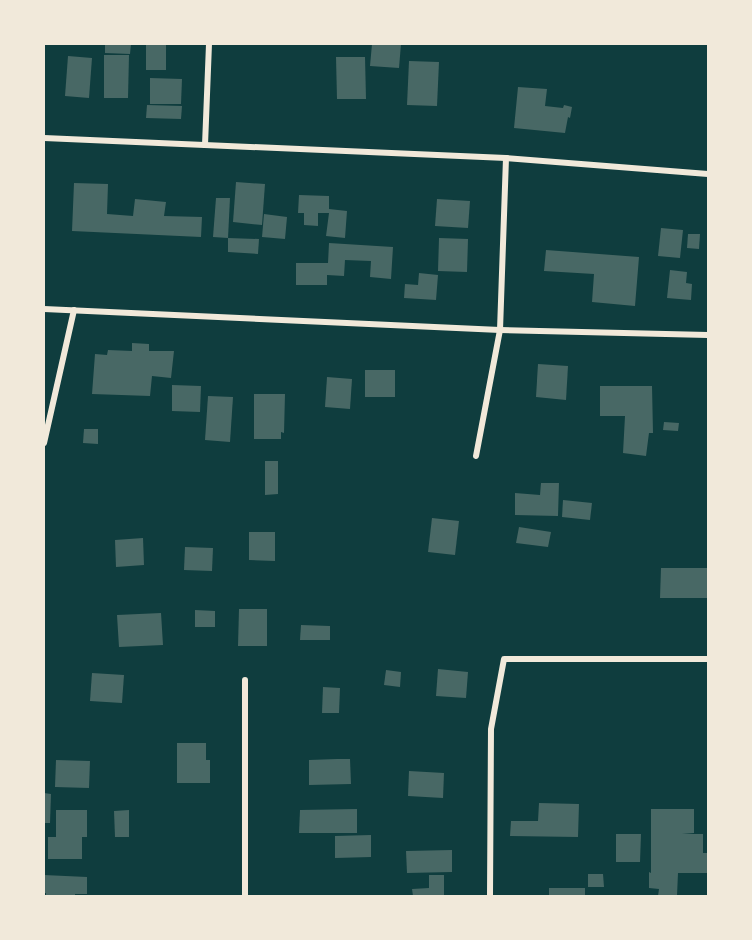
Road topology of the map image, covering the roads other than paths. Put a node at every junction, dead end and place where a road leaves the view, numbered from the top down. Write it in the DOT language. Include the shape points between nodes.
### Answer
graph roads {
  1 [pos="208,44"];
  2 [pos="44,138"];
  3 [pos="205,145"];
  4 [pos="506,158"];
  5 [pos="708,174"];
  6 [pos="44,309"];
  7 [pos="74,310"];
  8 [pos="500,330"];
  9 [pos="708,335"];
  10 [pos="44,443"];
  11 [pos="476,456"];
  12 [pos="708,659"];
  13 [pos="245,680"];
  14 [pos="245,897"];
  15 [pos="490,897"];
  1 -- 3 [label="street"];
  2 -- 3 [label="street"];
  3 -- 4 [label="street"];
  4 -- 5 [label="street"];
  4 -- 8 [label="street"];
  6 -- 7 [label="street"];
  7 -- 8 [label="street"];
  7 -- 10 [label="street"];
  8 -- 9 [label="street"];
  8 -- 11 [label="street"];
  12 -- 15 [label="street" via="504,659 491,729"];
  13 -- 14 [label="street"];
}
